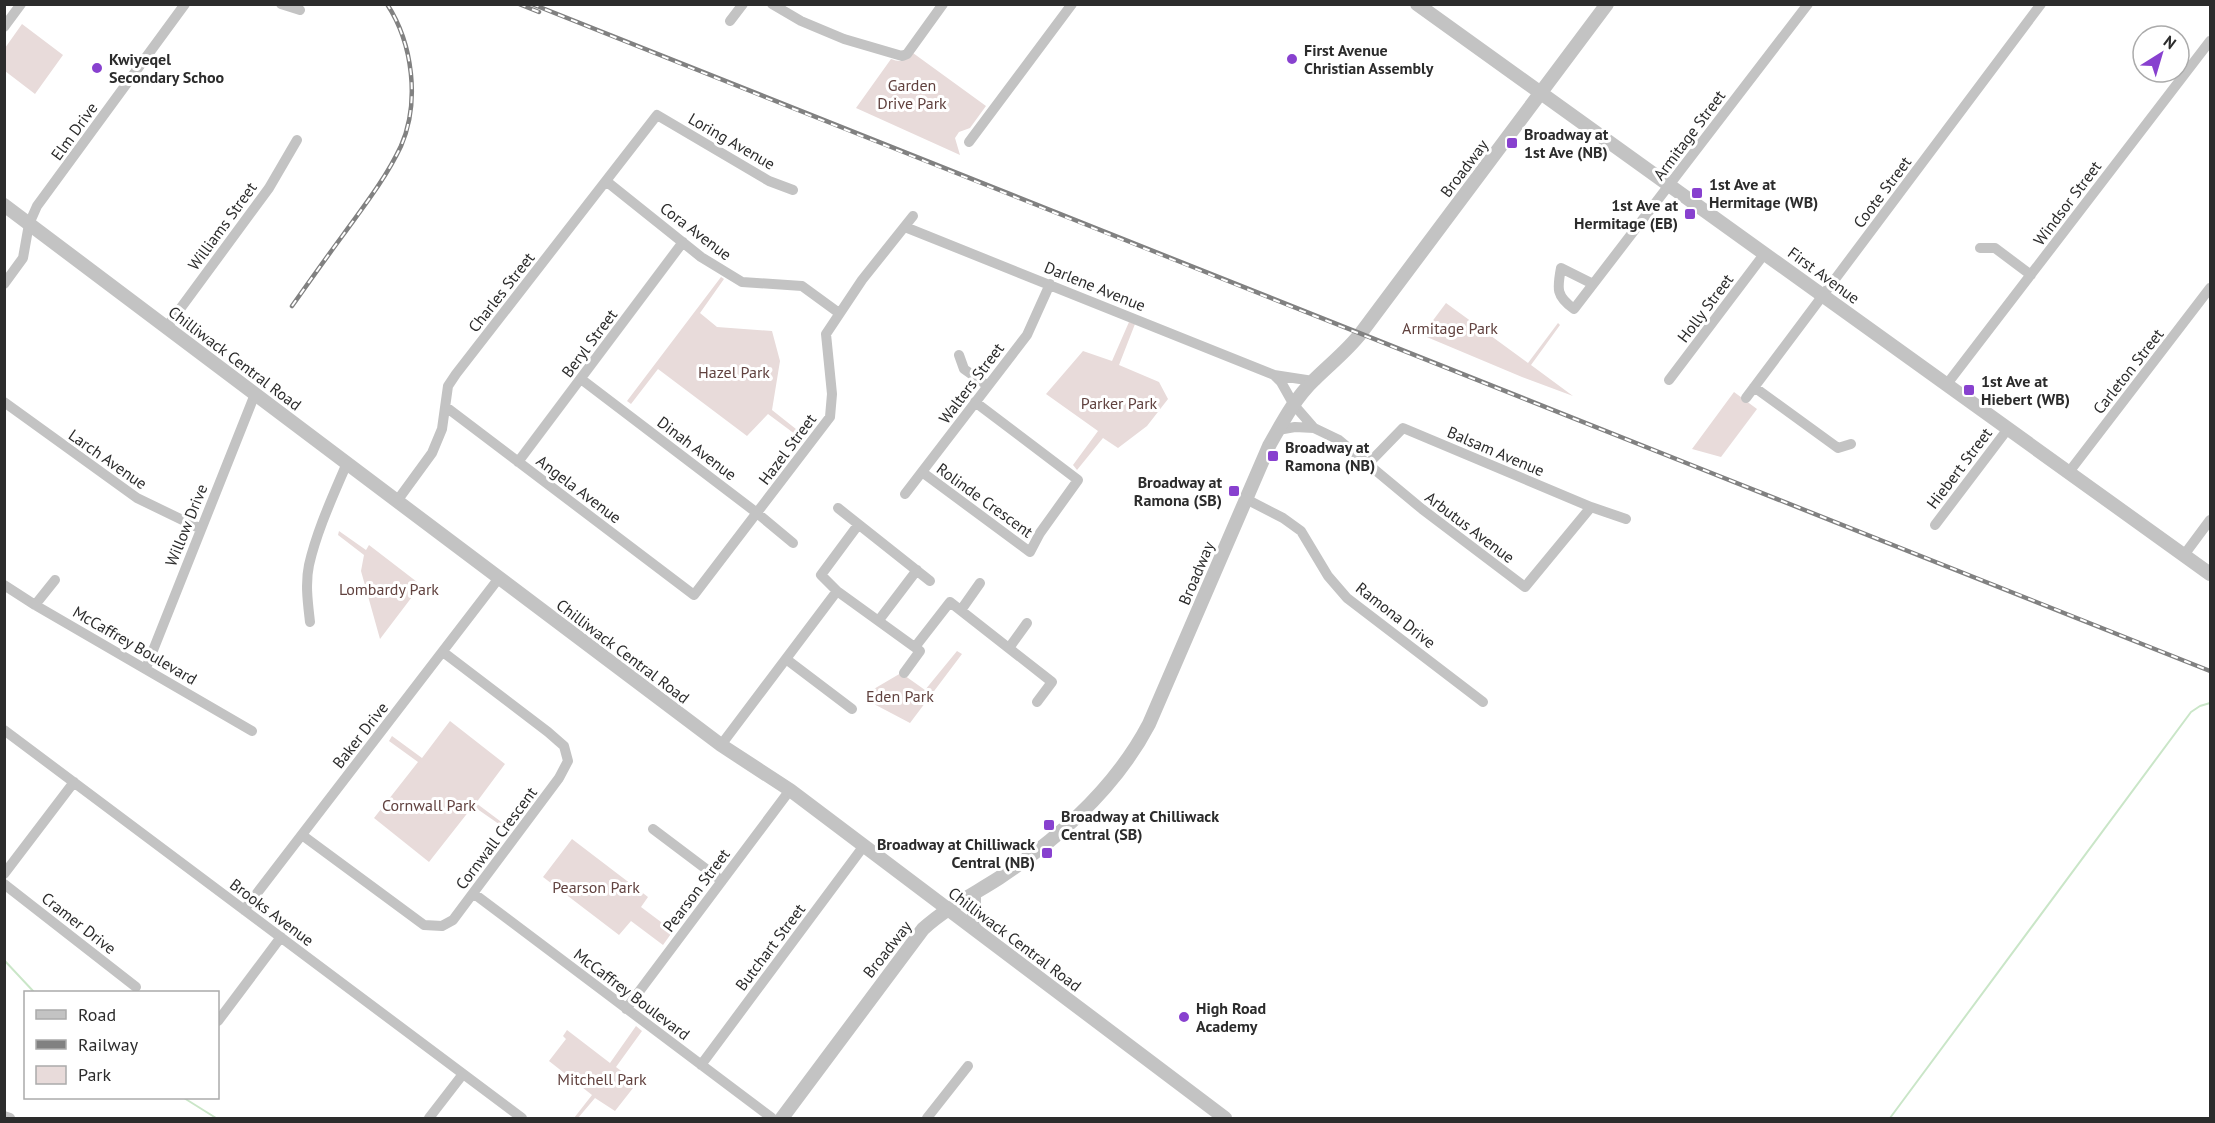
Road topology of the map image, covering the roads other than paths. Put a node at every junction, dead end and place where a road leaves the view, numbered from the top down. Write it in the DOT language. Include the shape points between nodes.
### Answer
graph roads {
  1 [pos="21,4"];
  2 [pos="185,4"];
  3 [pos="281,4"];
  4 [pos="743,4"];
  5 [pos="772,4"];
  6 [pos="943,4"];
  7 [pos="1072,4"];
  8 [pos="1417,4"];
  9 [pos="1607,4"];
  10 [pos="1808,4"];
  11 [pos="2041,4"];
  12 [pos="300,10"];
  13 [pos="730,21"];
  14 [pos="5,24"];
  15 [pos="2211,40"];
  16 [pos="1541,92"];
  17 [pos="657,115"];
  18 [pos="297,140"];
  19 [pos="969,142"];
  20 [pos="606,181"];
  21 [pos="1670,185"];
  22 [pos="793,190"];
  23 [pos="4,205"];
  24 [pos="913,216"];
  25 [pos="29,224"];
  26 [pos="905,227"];
  27 [pos="683,242"];
  28 [pos="1980,248"];
  29 [pos="1765,253"];
  30 [pos="2031,275"];
  31 [pos="4,284"];
  32 [pos="1050,284"];
  33 [pos="1593,284"];
  34 [pos="2211,288"];
  35 [pos="1823,296"];
  36 [pos="839,313"];
  37 [pos="166,328"];
  38 [pos="959,355"];
  39 [pos="1274,375"];
  40 [pos="581,379"];
  41 [pos="1669,380"];
  42 [pos="1313,381"];
  43 [pos="1947,384"];
  44 [pos="988,386"];
  45 [pos="1754,387"];
  46 [pos="255,394"];
  47 [pos="1746,398"];
  48 [pos="4,402"];
  49 [pos="975,402"];
  50 [pos="1294,405"];
  51 [pos="446,407"];
  52 [pos="1314,428"];
  53 [pos="2007,429"];
  54 [pos="1278,430"];
  55 [pos="1851,444"];
  56 [pos="518,462"];
  57 [pos="347,463"];
  58 [pos="1368,464"];
  59 [pos="922,472"];
  60 [pos="2069,472"];
  61 [pos="905,494"];
  62 [pos="1246,500"];
  63 [pos="397,501"];
  64 [pos="1591,507"];
  65 [pos="838,508"];
  66 [pos="757,513"];
  67 [pos="1626,519"];
  68 [pos="2211,520"];
  69 [pos="858,525"];
  70 [pos="1935,525"];
  71 [pos="201,529"];
  72 [pos="793,543"];
  73 [pos="2184,555"];
  74 [pos="917,570"];
  75 [pos="2211,574"];
  76 [pos="500,578"];
  77 [pos="55,580"];
  78 [pos="930,581"];
  79 [pos="980,583"];
  80 [pos="4,585"];
  81 [pos="837,591"];
  82 [pos="694,595"];
  83 [pos="35,605"];
  84 [pos="961,610"];
  85 [pos="879,620"];
  86 [pos="310,622"];
  87 [pos="1027,623"];
  88 [pos="915,647"];
  89 [pos="1009,648"];
  90 [pos="442,652"];
  91 [pos="786,659"];
  92 [pos="146,668"];
  93 [pos="904,673"];
  94 [pos="1038,702"];
  95 [pos="1483,702"];
  96 [pos="852,709"];
  97 [pos="4,730"];
  98 [pos="252,731"];
  99 [pos="721,745"];
  100 [pos="74,782"];
  101 [pos="790,790"];
  102 [pos="653,829"];
  103 [pos="302,835"];
  104 [pos="864,847"];
  105 [pos="4,874"];
  106 [pos="722,881"];
  107 [pos="4,884"];
  108 [pos="473,893"];
  109 [pos="974,894"];
  110 [pos="244,910"];
  111 [pos="948,910"];
  112 [pos="974,928"];
  113 [pos="281,937"];
  114 [pos="136,987"];
  115 [pos="626,1009"];
  116 [pos="219,1020"];
  117 [pos="701,1065"];
  118 [pos="968,1066"];
  119 [pos="463,1074"];
  120 [pos="4,1116"];
  121 [pos="10,1119"];
  122 [pos="429,1119"];
  123 [pos="522,1119"];
  124 [pos="772,1119"];
  125 [pos="782,1119"];
  126 [pos="927,1119"];
  127 [pos="1225,1119"];
  1 -- 14 [label="street"];
  2 -- 25 [label="street, Elm Drive" via="37,206"];
  3 -- 12 [label="street"];
  4 -- 13 [label="street"];
  5 -- 6 [label="street" via="844,39 902,56"];
  7 -- 19 [label="street"];
  8 -- 16 [label="street, First Avenue"];
  9 -- 16 [label="street, Broadway"];
  10 -- 21 [label="street, Armitage Street"];
  11 -- 35 [label="street, Coote Street"];
  15 -- 30 [label="street, Windsor Street"];
  16 -- 21 [label="street, First Avenue"];
  16 -- 42 [label="street, Broadway" via="1352,345"];
  17 -- 20 [label="street, Charles Street"];
  17 -- 22 [label="street, Loring Avenue" via="769,182"];
  18 -- 37 [label="street, Williams Street" via="269,188"];
  20 -- 27 [label="street, Cora Avenue"];
  20 -- 51 [label="street, Charles Street" via="456,374 448,386"];
  21 -- 29 [label="street, First Avenue"];
  21 -- 33 [label="street, Armitage Street"];
  23 -- 25 [label="street, Chilliwack Central Road"];
  24 -- 26 [label="street, Hazel Street"];
  25 -- 31 [label="street, Elm Drive" via="22,258"];
  25 -- 37 [label="street, Chilliwack Central Road"];
  26 -- 32 [label="street, Darlene Avenue"];
  26 -- 36 [label="street, Hazel Street"];
  27 -- 36 [label="street, Cora Avenue" via="742,282 802,286"];
  27 -- 40 [label="street, Beryl Street"];
  28 -- 30 [label="street" via="1995,248"];
  29 -- 35 [label="street, First Avenue"];
  29 -- 41 [label="street, Holly Street"];
  30 -- 43 [label="street, Windsor Street"];
  32 -- 39 [label="street, Darlene Avenue"];
  32 -- 44 [label="street, Walters Street" via="1027,335"];
  34 -- 60 [label="street, Carleton Street"];
  35 -- 43 [label="street, First Avenue"];
  35 -- 45 [label="street, Coote Street"];
  36 -- 66 [label="street, Hazel Street" via="826,334 832,394 830,417"];
  37 -- 46 [label="street, Chilliwack Central Road"];
  38 -- 44 [label="street" via="964,369"];
  39 -- 42 [label="street, Darlene Avenue"];
  39 -- 50 [label="street"];
  40 -- 56 [label="street, Beryl Street"];
  40 -- 66 [label="street, Dinah Avenue"];
  42 -- 50 [label="street, Broadway"];
  43 -- 53 [label="street, First Avenue"];
  44 -- 49 [label="street, Walters Street"];
  45 -- 47 [label="street, Coote Street"];
  45 -- 55 [label="street" via="1838,448"];
  46 -- 57 [label="street, Chilliwack Central Road"];
  46 -- 71 [label="street, Willow Drive"];
  48 -- 71 [label="street, Larch Avenue" via="137,498"];
  49 -- 59 [label="street, Walters Street"];
  49 -- 59 [label="street, Rolinde Crescent" via="1078,480 1030,552"];
  50 -- 52 [label="street, Arbutus Avenue"];
  50 -- 54 [label="street, Broadway"];
  51 -- 56 [label="street, Angela Avenue"];
  51 -- 63 [label="street, Charles Street" via="432,453"];
  52 -- 54 [label="street, Arbutus Avenue"];
  52 -- 58 [label="street, Arbutus Avenue" via="1339,440"];
  53 -- 60 [label="street, First Avenue"];
  53 -- 70 [label="street, Hiebert Street"];
  54 -- 62 [label="street, Broadway"];
  56 -- 82 [label="street, Angela Avenue"];
  57 -- 63 [label="street, Chilliwack Central Road"];
  57 -- 86 [label="street" via="309,566"];
  58 -- 64 [label="street, Balsam Avenue" via="1403,428"];
  58 -- 64 [label="street, Arbutus Avenue" via="1525,587"];
  59 -- 61 [label="street, Walters Street"];
  60 -- 73 [label="street, First Avenue"];
  62 -- 95 [label="street, Ramona Drive" via="1300,531 1347,598"];
  62 -- 109 [label="street, Broadway" via="1149,724 1126,763 1065,826 1018,865"];
  63 -- 76 [label="street, Chilliwack Central Road"];
  64 -- 67 [label="street, Balsam Avenue"];
  65 -- 69 [label="street"];
  66 -- 72 [label="street, Dinah Avenue"];
  66 -- 82 [label="street, Hazel Street"];
  68 -- 73 [label="street"];
  69 -- 74 [label="street"];
  69 -- 81 [label="street" via="821,575"];
  71 -- 92 [label="street, Willow Drive"];
  73 -- 75 [label="street, First Avenue"];
  74 -- 78 [label="street"];
  74 -- 85 [label="street"];
  76 -- 90 [label="street, Baker Drive"];
  76 -- 99 [label="street, Chilliwack Central Road"];
  77 -- 83 [label="street"];
  79 -- 84 [label="street"];
  80 -- 83 [label="street, McCaffrey Boulevard"];
  81 -- 85 [label="street"];
  81 -- 91 [label="street"];
  83 -- 92 [label="street, McCaffrey Boulevard"];
  84 -- 88 [label="street" via="950,602"];
  84 -- 89 [label="street"];
  85 -- 88 [label="street"];
  87 -- 89 [label="street"];
  88 -- 93 [label="street" via="920,651"];
  89 -- 94 [label="street" via="1052,682"];
  90 -- 103 [label="street, Baker Drive"];
  90 -- 108 [label="street, Cornwall Crescent" via="548,732 564,746 568,761"];
  91 -- 96 [label="street"];
  91 -- 99 [label="street"];
  92 -- 98 [label="street, McCaffrey Boulevard"];
  97 -- 100 [label="street, Brooks Avenue"];
  99 -- 101 [label="street, Chilliwack Central Road"];
  100 -- 105 [label="street"];
  100 -- 110 [label="street, Brooks Avenue"];
  101 -- 104 [label="street, Chilliwack Central Road"];
  101 -- 106 [label="street, Pearson Street"];
  102 -- 106 [label="street"];
  103 -- 108 [label="street, Cornwall Crescent" via="424,925 442,926 453,920"];
  103 -- 110 [label="street, Baker Drive"];
  104 -- 111 [label="street, Chilliwack Central Road"];
  104 -- 117 [label="street, Butchart Street"];
  106 -- 115 [label="street, Pearson Street"];
  107 -- 114 [label="street, Cramer Drive"];
  108 -- 115 [label="street, McCaffrey Boulevard"];
  109 -- 111 [label="street, Broadway"];
  109 -- 112 [label="street"];
  110 -- 113 [label="street, Brooks Avenue"];
  111 -- 112 [label="street, Chilliwack Central Road"];
  111 -- 125 [label="street, Broadway" via="917,936"];
  112 -- 127 [label="street, Chilliwack Central Road"];
  113 -- 116 [label="street"];
  113 -- 119 [label="street, Brooks Avenue"];
  115 -- 117 [label="street, McCaffrey Boulevard"];
  117 -- 124 [label="street, McCaffrey Boulevard"];
  118 -- 126 [label="street"];
  119 -- 122 [label="street"];
  119 -- 123 [label="street, Brooks Avenue"];
  120 -- 121 [label="street"];
}
